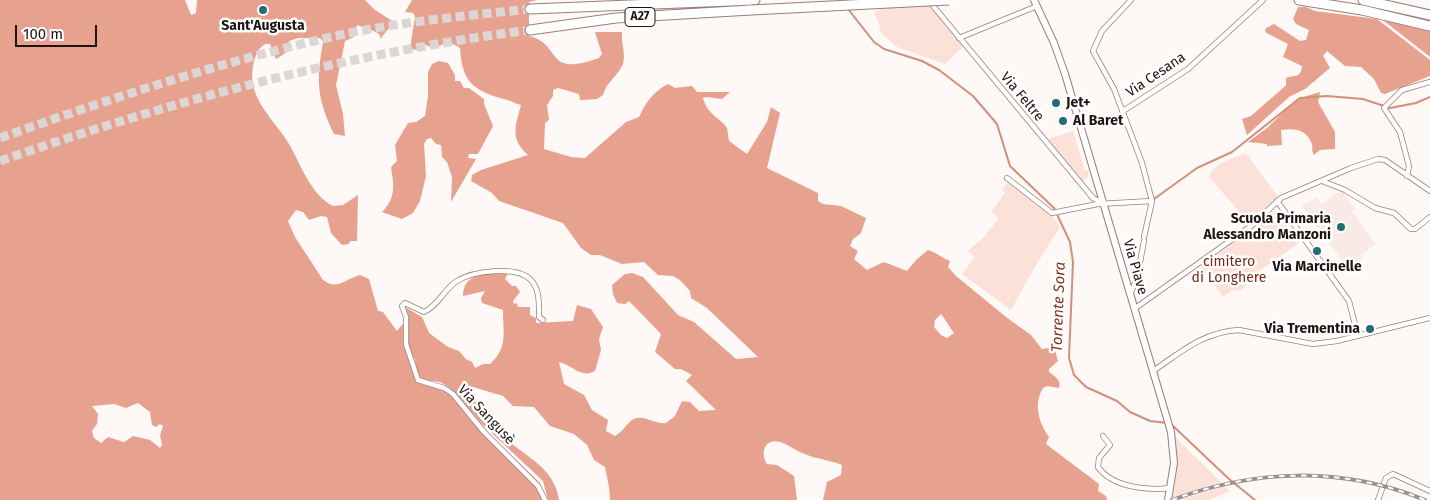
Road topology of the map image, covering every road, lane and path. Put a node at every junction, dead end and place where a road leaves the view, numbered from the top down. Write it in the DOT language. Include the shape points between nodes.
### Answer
graph roads {
  1 [pos="755,0"];
  2 [pos="928,0"];
  3 [pos="949,0"];
  4 [pos="1131,0"];
  5 [pos="1263,0"];
  6 [pos="1299,0"];
  7 [pos="1363,0"];
  8 [pos="1035,3"];
  9 [pos="751,5"];
  10 [pos="530,10"];
  11 [pos="1430,15"];
  12 [pos="1430,26"];
  13 [pos="530,30"];
  14 [pos="959,38"];
  15 [pos="1430,82"];
  16 [pos="1123,111"];
  17 [pos="1407,176"];
  18 [pos="1007,178"];
  19 [pos="1322,181"];
  20 [pos="1430,191"];
  21 [pos="1152,201"];
  22 [pos="1277,201"];
  23 [pos="1104,204"];
  24 [pos="1430,217"];
  25 [pos="1130,294"];
  26 [pos="1134,309"];
  27 [pos="1430,318"];
  28 [pos="543,320"];
  29 [pos="1358,336"];
  30 [pos="1153,371"];
  31 [pos="1103,436"];
  32 [pos="1170,488"];
  33 [pos="1430,491"];
  34 [pos="545,500"];
  35 [pos="1168,500"];
  36 [pos="1378,500"];
  1 -- 9 [label="highway, A27"];
  2 -- 14 [label="street, Via Feltre"];
  3 -- 9 [label="highway, A27, bridge"];
  4 -- 16 [label="street" via="1102,31 1093,52"];
  5 -- 16 [label="street, Via Cesana" via="1188,69"];
  6 -- 12 [label="highway"];
  7 -- 11 [label="highway"];
  8 -- 14 [label="street"];
  8 -- 23 [label="main road, Via Piave" via="1054,43"];
  9 -- 10 [label="highway, A27"];
  9 -- 13 [label="highway, A27"];
  14 -- 23 [label="street, Via Feltre" via="1093,198"];
  15 -- 17 [label="street" via="1402,90 1384,108 1400,132 1409,166"];
  16 -- 21 [label="street, Via Cesana"];
  17 -- 19 [label="street" via="1385,160 1378,159"];
  17 -- 20 [label="street"];
  18 -- 23 [label="street" via="1054,212"];
  19 -- 22 [label="street"];
  19 -- 24 [label="street" via="1375,208 1394,213 1411,229 1415,230"];
  21 -- 23 [label="street"];
  21 -- 25 [label="street" via="1137,278"];
  22 -- 26 [label="street" via="1251,226"];
  22 -- 29 [label="street" via="1349,301"];
  23 -- 25 [label="main road, Via Piave"];
  25 -- 26 [label="main road, Via Piave"];
  26 -- 30 [label="main road, Via Piave"];
  27 -- 29 [label="street"];
  28 -- 34 [label="street, Via Sangusè" via="539,317 535,286 530,279 513,272 487,272 458,280 434,307 424,312 402,304 406,317 406,344 418,380 453,394 484,432 538,486"];
  29 -- 30 [label="street" via="1313,344 1239,330 1229,331 1188,345"];
  30 -- 32 [label="main road, Via Piave" via="1171,432 1174,458"];
  31 -- 32 [label="street" via="1110,445 1099,458 1098,467 1108,479 1149,489"];
  32 -- 35 [label="main road, Via Piave"];
  33 -- 36 [label="street" via="1393,474 1386,478"];
}
